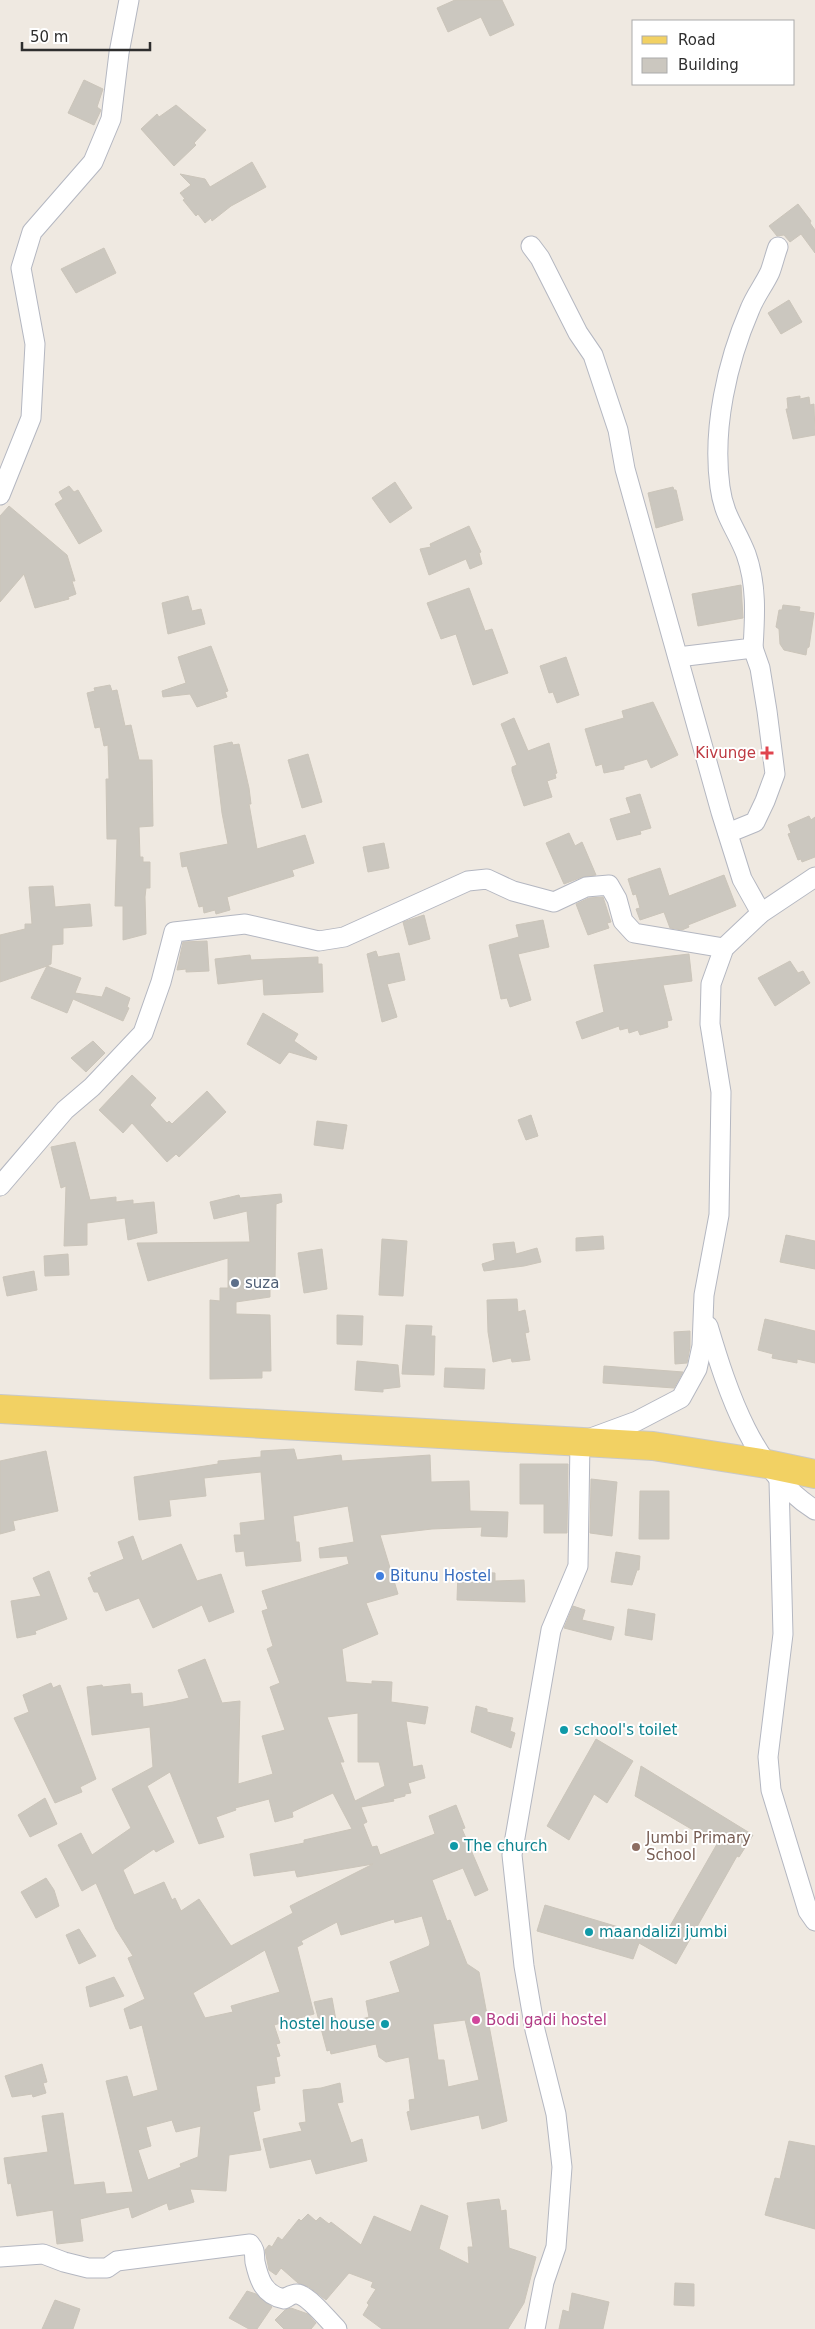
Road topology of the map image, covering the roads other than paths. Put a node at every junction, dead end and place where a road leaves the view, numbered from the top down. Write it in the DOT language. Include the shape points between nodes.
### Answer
graph roads {
  1 [pos="129,0"];
  2 [pos="530,246"];
  3 [pos="778,247"];
  4 [pos="0,495"];
  5 [pos="753,648"];
  6 [pos="678,657"];
  7 [pos="728,833"];
  8 [pos="815,877"];
  9 [pos="760,913"];
  10 [pos="724,948"];
  11 [pos="0,1186"];
  12 [pos="704,1295"];
  13 [pos="0,1409"];
  14 [pos="580,1442"];
  15 [pos="773,1472"];
  16 [pos="815,1474"];
  17 [pos="815,1510"];
  18 [pos="812,1916"];
  19 [pos="0,2257"];
  20 [pos="337,2329"];
  21 [pos="535,2329"];
  1 -- 4 [label="street" via="111,119 93,162 32,232 21,268 35,344 31,418"];
  2 -- 6 [label="street" via="540,258 578,333 594,355 618,430"];
  3 -- 5 [label="street" via="736,345 719,438 724,511 746,554 754,588"];
  5 -- 6 [label="street"];
  5 -- 7 [label="street" via="766,702 775,774 755,822"];
  6 -- 7 [label="street"];
  7 -- 9 [label="street" via="742,880"];
  8 -- 9 [label="street"];
  9 -- 10 [label="street"];
  10 -- 11 [label="street" via="634,933 623,921 617,899 609,886 586,887 554,902 513,891 487,879 468,881 344,937 319,941 245,924 174,932 143,1034 65,1110"];
  10 -- 12 [label="street" via="711,984 710,1024 721,1092 719,1215"];
  12 -- 14 [label="street" via="702,1346 697,1369 681,1398 637,1420"];
  12 -- 15 [label="street" via="708,1326 735,1409"];
  13 -- 14 [label="main road"];
  14 -- 15 [label="main road" via="653,1446"];
  14 -- 21 [label="street" via="578,1566 551,1630 512,1855 524,1966 535,2030 556,2114 562,2167 556,2247 544,2282"];
  15 -- 16 [label="main road"];
  15 -- 17 [label="street" via="796,1498"];
  15 -- 18 [label="street" via="783,1634 768,1757 771,1790"];
  19 -- 20 [label="street" via="43,2254 88,2268 107,2268 117,2261 250,2244 255,2250 261,2284 267,2291 284,2300 299,2294"];
}
